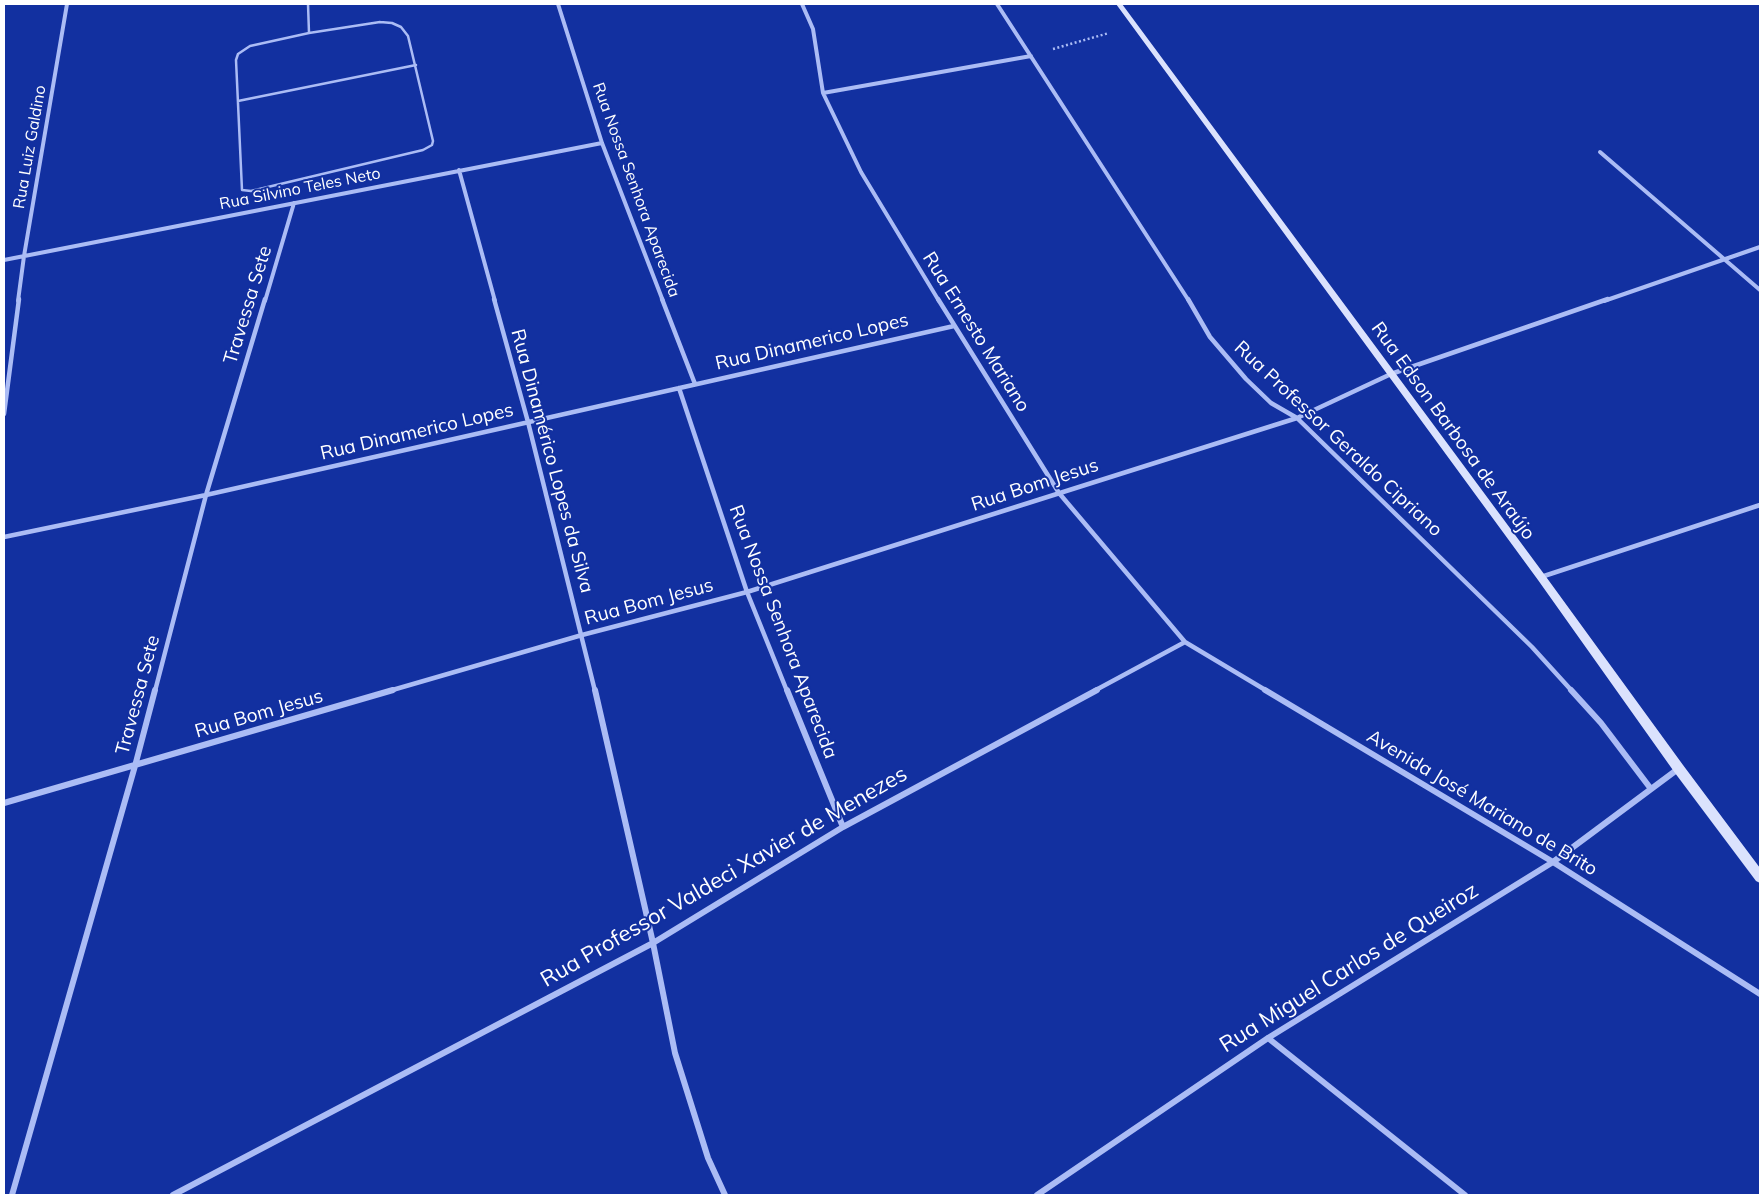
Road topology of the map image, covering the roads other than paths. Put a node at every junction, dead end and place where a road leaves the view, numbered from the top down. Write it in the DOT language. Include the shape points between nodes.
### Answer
graph roads {
  1 [pos="67,4"];
  2 [pos="308,4"];
  3 [pos="558,4"];
  4 [pos="802,4"];
  5 [pos="998,4"];
  6 [pos="1119,4"];
  7 [pos="309,33"];
  8 [pos="1031,56"];
  9 [pos="416,65"];
  10 [pos="824,93"];
  11 [pos="238,102"];
  12 [pos="602,142"];
  13 [pos="1600,152"];
  14 [pos="459,170"];
  15 [pos="294,203"];
  16 [pos="1760,247"];
  17 [pos="24,256"];
  18 [pos="4,260"];
  19 [pos="1724,260"];
  20 [pos="1760,290"];
  21 [pos="954,326"];
  22 [pos="1391,374"];
  23 [pos="695,384"];
  24 [pos="679,388"];
  25 [pos="4,414"];
  26 [pos="1297,418"];
  27 [pos="528,422"];
  28 [pos="1059,493"];
  29 [pos="206,495"];
  30 [pos="1760,505"];
  31 [pos="4,536"];
  32 [pos="1541,577"];
  33 [pos="747,592"];
  34 [pos="582,635"];
  35 [pos="1185,642"];
  36 [pos="135,766"];
  37 [pos="1679,768"];
  38 [pos="1651,789"];
  39 [pos="4,804"];
  40 [pos="843,827"];
  41 [pos="1553,862"];
  42 [pos="1760,877"];
  43 [pos="653,943"];
  44 [pos="1760,994"];
  45 [pos="1268,1038"];
  46 [pos="12,1195"];
  47 [pos="173,1195"];
  48 [pos="725,1195"];
  49 [pos="1037,1195"];
  50 [pos="1465,1195"];
  1 -- 17 [label="street, Rua Luiz Galdino"];
  2 -- 7 [label="lane"];
  3 -- 12 [label="street, Rua Nossa Senhora Aparecida"];
  4 -- 10 [label="street, Rua Ernesto Mariano" via="813,29"];
  5 -- 8 [label="street, Rua Professor Geraldo Cipriano"];
  6 -- 22 [label="street, Rua Edson Barbosa de Araújo"];
  7 -- 9 [label="lane" via="392,23 402,27 408,36"];
  7 -- 11 [label="lane" via="250,46 238,54"];
  8 -- 10 [label="street"];
  8 -- 26 [label="street, Rua Professor Geraldo Cipriano" via="1174,275 1210,337 1265,397"];
  9 -- 11 [label="lane"];
  9 -- 11 [label="lane" via="433,141 428,149 251,191 241,188"];
  10 -- 21 [label="street, Rua Ernesto Mariano" via="861,172"];
  12 -- 14 [label="street, Rua Silvino Teles Neto"];
  12 -- 23 [label="street, Rua Nossa Senhora Aparecida"];
  13 -- 19 [label="street"];
  14 -- 15 [label="street, Rua Silvino Teles Neto"];
  14 -- 27 [label="street, Rua Dinamérico Lopes da Silva"];
  15 -- 17 [label="street, Rua Silvino Teles Neto"];
  15 -- 29 [label="street, Travessa Sete"];
  16 -- 19 [label="street, Rua Bom Jesus"];
  17 -- 18 [label="street, Rua Silvino Teles Neto"];
  17 -- 25 [label="street, Rua Luiz Galdino"];
  19 -- 20 [label="street"];
  19 -- 22 [label="street, Rua Bom Jesus"];
  21 -- 23 [label="street, Rua Dinamerico Lopes"];
  21 -- 28 [label="street, Rua Ernesto Mariano"];
  22 -- 26 [label="street, Rua Bom Jesus"];
  22 -- 32 [label="street, Rua Edson Barbosa de Araújo"];
  23 -- 24 [label="street, Rua Dinamerico Lopes"];
  24 -- 27 [label="street, Rua Dinamerico Lopes"];
  24 -- 33 [label="street, Rua Nossa Senhora Aparecida"];
  26 -- 28 [label="street, Rua Bom Jesus"];
  26 -- 38 [label="street, Rua Professor Geraldo Cipriano" via="1532,647 1601,724"];
  27 -- 29 [label="street, Rua Dinamerico Lopes"];
  27 -- 34 [label="street, Rua Dinamérico Lopes da Silva"];
  28 -- 33 [label="street, Rua Bom Jesus"];
  28 -- 35 [label="street, Rua Ernesto Mariano"];
  29 -- 31 [label="street, Rua Dinamerico Lopes"];
  29 -- 36 [label="street, Travessa Sete"];
  30 -- 32 [label="street"];
  32 -- 37 [label="street, Rua Edson Barbosa de Araújo"];
  33 -- 34 [label="street, Rua Bom Jesus"];
  33 -- 40 [label="street, Rua Nossa Senhora Aparecida"];
  34 -- 36 [label="street, Rua Bom Jesus"];
  34 -- 43 [label="street, Rua Dinamérico Lopes da Silva"];
  35 -- 40 [label="street, Rua Professor Valdeci Xavier de Menezes"];
  35 -- 41 [label="street, Avenida José Mariano de Brito"];
  36 -- 39 [label="street, Rua Bom Jesus"];
  36 -- 46 [label="street, Travessa Sete"];
  37 -- 38 [label="street, Rua Miguel Carlos de Queiroz"];
  37 -- 42 [label="street, Rua Edson Barbosa de Araújo"];
  38 -- 41 [label="street, Rua Miguel Carlos de Queiroz"];
  40 -- 43 [label="street, Rua Professor Valdeci Xavier de Menezes"];
  41 -- 44 [label="street, Avenida José Mariano de Brito"];
  41 -- 45 [label="street, Rua Miguel Carlos de Queiroz"];
  43 -- 47 [label="street, Rua Professor Valdeci Xavier de Menezes"];
  43 -- 48 [label="street, Rua Dinamérico Lopes da Silva" via="676,1053 708,1158"];
  45 -- 49 [label="street, Rua Miguel Carlos de Queiroz"];
  45 -- 50 [label="street"];
}
